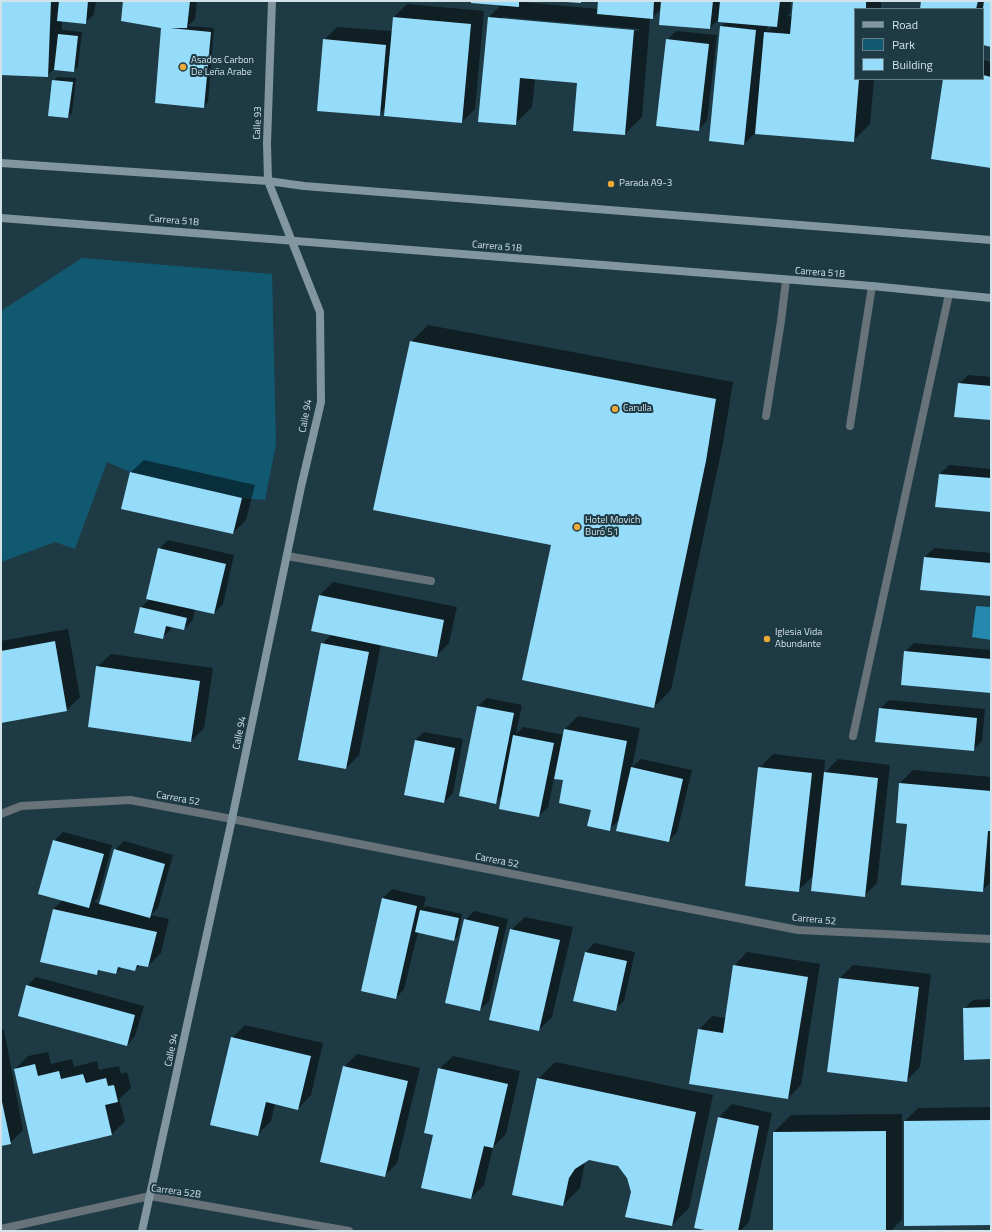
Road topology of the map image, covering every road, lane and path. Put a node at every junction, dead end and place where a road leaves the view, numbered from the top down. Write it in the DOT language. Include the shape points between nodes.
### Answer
graph roads {
  1 [pos="272,1"];
  2 [pos="1,163"];
  3 [pos="268,182"];
  4 [pos="1,218"];
  5 [pos="293,240"];
  6 [pos="991,240"];
  7 [pos="786,280"];
  8 [pos="872,286"];
  9 [pos="949,294"];
  10 [pos="991,298"];
  11 [pos="766,416"];
  12 [pos="850,426"];
  13 [pos="287,556"];
  14 [pos="431,581"];
  15 [pos="853,736"];
  16 [pos="1,814"];
  17 [pos="232,819"];
  18 [pos="991,939"];
  19 [pos="150,1196"];
  20 [pos="1,1229"];
  21 [pos="142,1231"];
  22 [pos="350,1231"];
  1 -- 3 [label="main road, Calle 93"];
  2 -- 3 [label="main road"];
  3 -- 5 [label="main road, Calle 93"];
  3 -- 6 [label="main road"];
  4 -- 5 [label="main road, Carrera 51B"];
  5 -- 7 [label="main road, Carrera 51B"];
  5 -- 13 [label="main road, Calle 94" via="320,312 321,402"];
  7 -- 8 [label="main road, Carrera 51B"];
  7 -- 11 [label="street"];
  8 -- 9 [label="main road, Carrera 51B"];
  8 -- 12 [label="street"];
  9 -- 10 [label="main road, Carrera 51B"];
  9 -- 15 [label="street"];
  13 -- 14 [label="street"];
  13 -- 17 [label="main road, Calle 94"];
  16 -- 17 [label="street, Carrera 52" via="21,806 130,800"];
  17 -- 18 [label="street, Carrera 52" via="798,930"];
  17 -- 19 [label="main road, Calle 94"];
  19 -- 20 [label="street, Carrera 52B"];
  19 -- 21 [label="main road, Calle 94"];
  19 -- 22 [label="street, Carrera 52B"];
}
